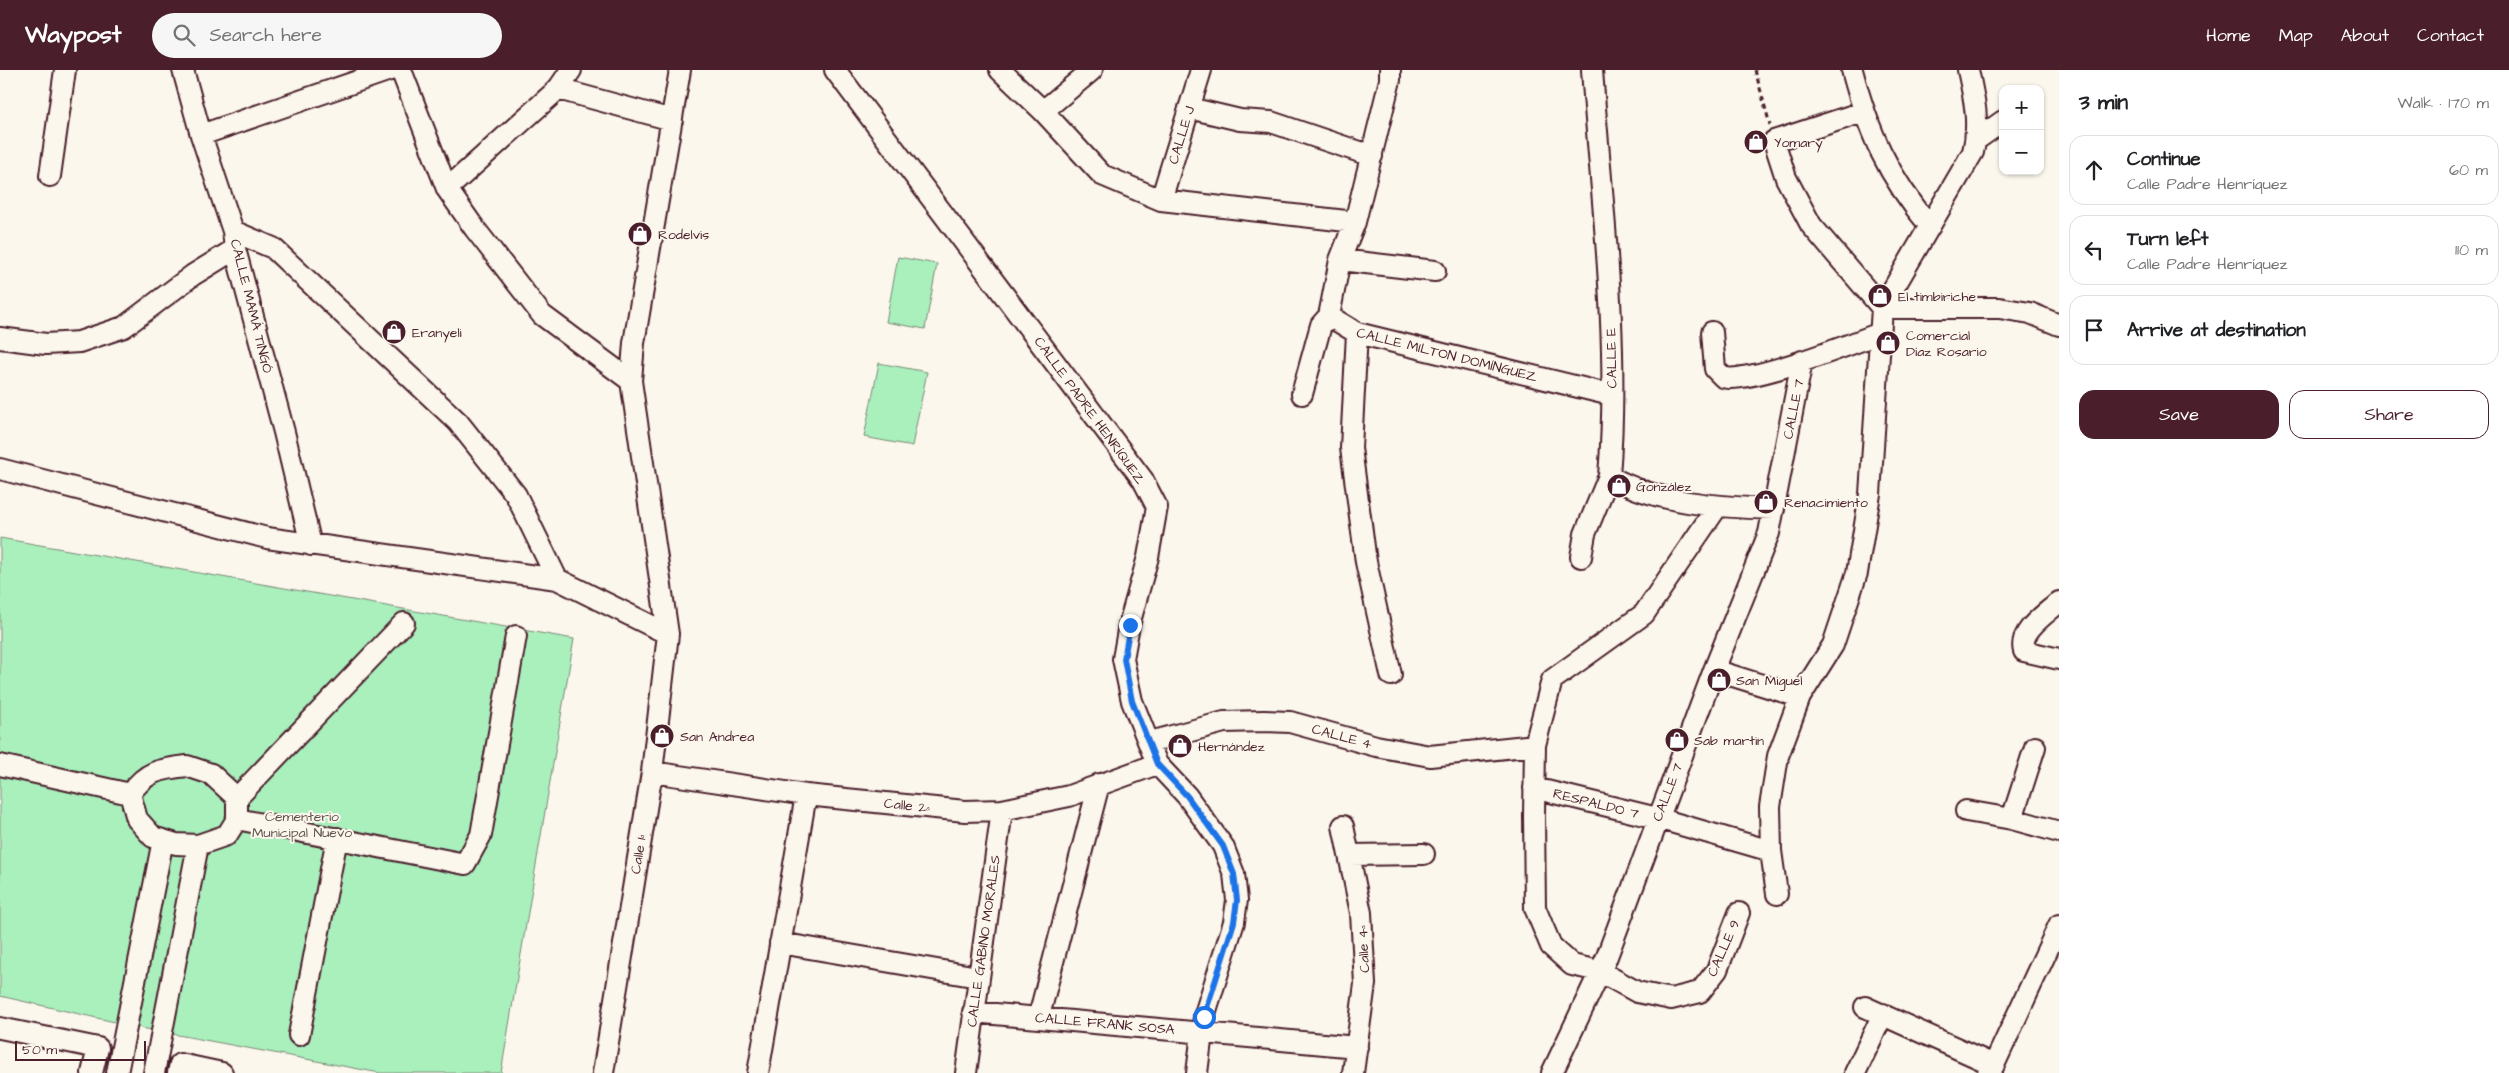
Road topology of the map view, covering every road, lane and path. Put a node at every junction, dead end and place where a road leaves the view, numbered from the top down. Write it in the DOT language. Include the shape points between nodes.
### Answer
graph roads {
  1 [pos="65,70"];
  2 [pos="183,70"];
  3 [pos="390,70"];
  4 [pos="401,70"];
  5 [pos="571,70"];
  6 [pos="680,70"];
  7 [pos="835,70"];
  8 [pos="1000,70"];
  9 [pos="1092,70"];
  10 [pos="1201,70"];
  11 [pos="1390,70"];
  12 [pos="1592,70"];
  13 [pos="1755,70"];
  14 [pos="1852,70"];
  15 [pos="1968,70"];
  16 [pos="558,89"];
  17 [pos="1189,108"];
  18 [pos="1043,111"];
  19 [pos="1863,112"];
  20 [pos="672,120"];
  21 [pos="1999,124"];
  22 [pos="201,135"];
  23 [pos="1976,140"];
  24 [pos="1774,141"];
  25 [pos="1372,156"];
  26 [pos="50,176"];
  27 [pos="447,189"];
  28 [pos="1161,200"];
  29 [pos="1356,222"];
  30 [pos="1930,226"];
  31 [pos="234,240"];
  32 [pos="1340,260"];
  33 [pos="1435,271"];
  34 [pos="1882,308"];
  35 [pos="1329,316"];
  36 [pos="2059,325"];
  37 [pos="1712,332"];
  38 [pos="1357,333"];
  39 [pos="1880,333"];
  40 [pos="0,338"];
  41 [pos="1802,361"];
  42 [pos="631,381"];
  43 [pos="1302,394"];
  44 [pos="1611,395"];
  45 [pos="0,469"];
  46 [pos="1609,476"];
  47 [pos="1717,508"];
  48 [pos="1774,509"];
  49 [pos="311,545"];
  50 [pos="1581,557"];
  51 [pos="557,579"];
  52 [pos="2059,602"];
  53 [pos="404,622"];
  54 [pos="668,634"];
  55 [pos="516,636"];
  56 [pos="2059,659"];
  57 [pos="1714,670"];
  58 [pos="1391,675"];
  59 [pos="1800,698"];
  60 [pos="1150,742"];
  61 [pos="1535,745"];
  62 [pos="2035,748"];
  63 [pos="1157,764"];
  64 [pos="0,765"];
  65 [pos="652,772"];
  66 [pos="1099,784"];
  67 [pos="1534,788"];
  68 [pos="130,794"];
  69 [pos="806,796"];
  70 [pos="237,798"];
  71 [pos="1002,810"];
  72 [pos="1966,810"];
  73 [pos="1657,818"];
  74 [pos="237,819"];
  75 [pos="2012,819"];
  76 [pos="1343,826"];
  77 [pos="2059,832"];
  78 [pos="337,838"];
  79 [pos="163,840"];
  80 [pos="198,845"];
  81 [pos="1771,851"];
  82 [pos="1424,854"];
  83 [pos="1349,855"];
  84 [pos="1777,894"];
  85 [pos="1739,913"];
  86 [pos="2059,925"];
  87 [pos="780,943"];
  88 [pos="1599,971"];
  89 [pos="978,977"];
  90 [pos="1865,1007"];
  91 [pos="973,1012"];
  92 [pos="1884,1014"];
  93 [pos="1039,1016"];
  94 [pos="0,1028"];
  95 [pos="1202,1032"];
  96 [pos="299,1035"];
  97 [pos="1357,1046"];
  98 [pos="1991,1069"];
  99 [pos="92,1073"];
  100 [pos="117,1073"];
  101 [pos="154,1073"];
  102 [pos="178,1073"];
  103 [pos="222,1073"];
  104 [pos="603,1073"];
  105 [pos="758,1073"];
  106 [pos="966,1073"];
  107 [pos="1198,1073"];
  108 [pos="1353,1073"];
  109 [pos="1552,1073"];
  110 [pos="1855,1073"];
  1 -- 26 [label="street"];
  2 -- 22 [label="street, CALLE MAMÁ TINGÓ"];
  3 -- 22 [label="street"];
  4 -- 27 [label="street"];
  5 -- 16 [label="street"];
  6 -- 20 [label="street, Calle 1ª"];
  7 -- 60 [label="street, CALLE PADRE HENRÍQUEZ" via="1144,480 1157,508 1124,659 1132,701"];
  8 -- 18 [label="street"];
  9 -- 18 [label="street"];
  10 -- 17 [label="street, CALLE J"];
  11 -- 25 [label="street"];
  12 -- 44 [label="street, CALLE E" via="1610,321"];
  13 -- 24 [label="path"];
  14 -- 19 [label="street"];
  15 -- 23 [label="street" via="1976,112"];
  16 -- 20 [label="street"];
  16 -- 27 [label="street"];
  17 -- 25 [label="street" via="1240,120 1271,122"];
  17 -- 28 [label="street, CALLE J"];
  18 -- 28 [label="street" via="1102,175"];
  19 -- 24 [label="street"];
  19 -- 30 [label="street" via="1892,175 1908,201"];
  20 -- 42 [label="street, Calle 1ª" via="634,343"];
  21 -- 23 [label="street"];
  22 -- 31 [label="street, CALLE MAMÁ TINGÓ"];
  23 -- 30 [label="street" via="1973,152"];
  24 -- 34 [label="street" via="1786,178 1811,225"];
  25 -- 29 [label="street"];
  27 -- 42 [label="street" via="542,315"];
  28 -- 29 [label="street"];
  29 -- 32 [label="street"];
  30 -- 34 [label="street"];
  31 -- 40 [label="street" via="124,327 79,342 46,344"];
  31 -- 49 [label="street, CALLE MAMÁ TINGÓ"];
  31 -- 51 [label="street" via="273,248 458,422 516,495"];
  32 -- 33 [label="street"];
  32 -- 35 [label="street"];
  34 -- 36 [label="street" via="1999,308 2030,313"];
  34 -- 39 [label="street"];
  35 -- 38 [label="street, CALLE MILTON DOMÍNGUEZ"];
  35 -- 43 [label="street" via="1321,325"];
  37 -- 41 [label="street" via="1715,369 1723,377 1740,378"];
  38 -- 44 [label="street, CALLE MILTON DOMÍNGUEZ"];
  38 -- 58 [label="street" via="1351,448 1366,562"];
  39 -- 41 [label="street"];
  39 -- 59 [label="street" via="1870,494 1857,573 1833,644"];
  41 -- 48 [label="street, CALLE 7"];
  42 -- 54 [label="street, Calle 1ª"];
  44 -- 46 [label="street, CALLE E"];
  45 -- 49 [label="street" via="185,519"];
  46 -- 47 [label="street" via="1626,486 1652,494"];
  46 -- 50 [label="street" via="1585,534"];
  47 -- 48 [label="street"];
  47 -- 61 [label="street, CALLE 9" via="1644,614 1552,680"];
  48 -- 57 [label="street, CALLE 7" via="1769,533"];
  49 -- 51 [label="street"];
  51 -- 54 [label="street"];
  52 -- 56 [label="street" via="2028,630 2022,645 2024,651 2031,654"];
  53 -- 70 [label="street"];
  54 -- 65 [label="street, Calle 1ª"];
  55 -- 78 [label="street" via="481,834 465,864"];
  57 -- 59 [label="street"];
  57 -- 73 [label="street, CALLE 7"];
  59 -- 81 [label="street" via="1778,756 1770,807"];
  60 -- 61 [label="street, CALLE 4" via="1224,722 1290,722 1376,746 1430,756"];
  60 -- 63 [label="street, CALLE PADRE HENRÍQUEZ"];
  61 -- 67 [label="street, CALLE 9"];
  62 -- 75 [label="street"];
  63 -- 66 [label="street, Calle 2ª"];
  63 -- 95 [label="street, CALLE PADRE HENRÍQUEZ" via="1187,796 1223,846 1234,874 1237,900 1234,922"];
  64 -- 68 [label="street"];
  65 -- 69 [label="street, Calle 2ª"];
  65 -- 104 [label="street, Calle 1ª"];
  66 -- 71 [label="street, Calle 2ª" via="1068,796"];
  66 -- 93 [label="street"];
  67 -- 73 [label="street, RESPALDO 7"];
  67 -- 88 [label="street, CALLE 9" via="1535,908 1551,946 1572,965"];
  68 -- 70 [label="street" via="139,782 158,770 187,766 211,774"];
  68 -- 79 [label="street" via="137,819 153,836"];
  69 -- 71 [label="street, Calle 2ª" via="965,811"];
  69 -- 87 [label="street"];
  70 -- 74 [label="street"];
  71 -- 89 [label="street, CALLE GABINO MORALES"];
  72 -- 75 [label="street"];
  73 -- 81 [label="street, RESPALDO 7"];
  73 -- 88 [label="street, CALLE 7" via="1606,960"];
  74 -- 78 [label="street"];
  74 -- 80 [label="street" via="227,835"];
  75 -- 77 [label="street"];
  76 -- 83 [label="street, Calle 4ª"];
  78 -- 96 [label="street"];
  79 -- 80 [label="street"];
  79 -- 100 [label="street"];
  80 -- 101 [label="street"];
  81 -- 84 [label="street"];
  82 -- 83 [label="street"];
  83 -- 97 [label="street, Calle 4ª" via="1361,913 1364,984"];
  85 -- 88 [label="street, CALLE 9" via="1716,970 1700,992 1671,999 1637,992"];
  86 -- 98 [label="street"];
  87 -- 89 [label="street"];
  87 -- 105 [label="street"];
  88 -- 109 [label="street, CALLE 7"];
  89 -- 91 [label="street, CALLE GABINO MORALES"];
  90 -- 92 [label="street"];
  91 -- 93 [label="street, CALLE FRANK SOSA"];
  91 -- 106 [label="street, CALLE GABINO MORALES"];
  92 -- 98 [label="street"];
  92 -- 110 [label="street"];
  93 -- 95 [label="street, CALLE FRANK SOSA"];
  94 -- 99 [label="street" via="98,1048"];
  95 -- 97 [label="street, CALLE FRANK SOSA"];
  95 -- 107 [label="street, CALLE PADRE HENRÍQUEZ"];
  97 -- 108 [label="street, Calle 4ª"];
  102 -- 103 [label="street" via="180,1064"];
}
